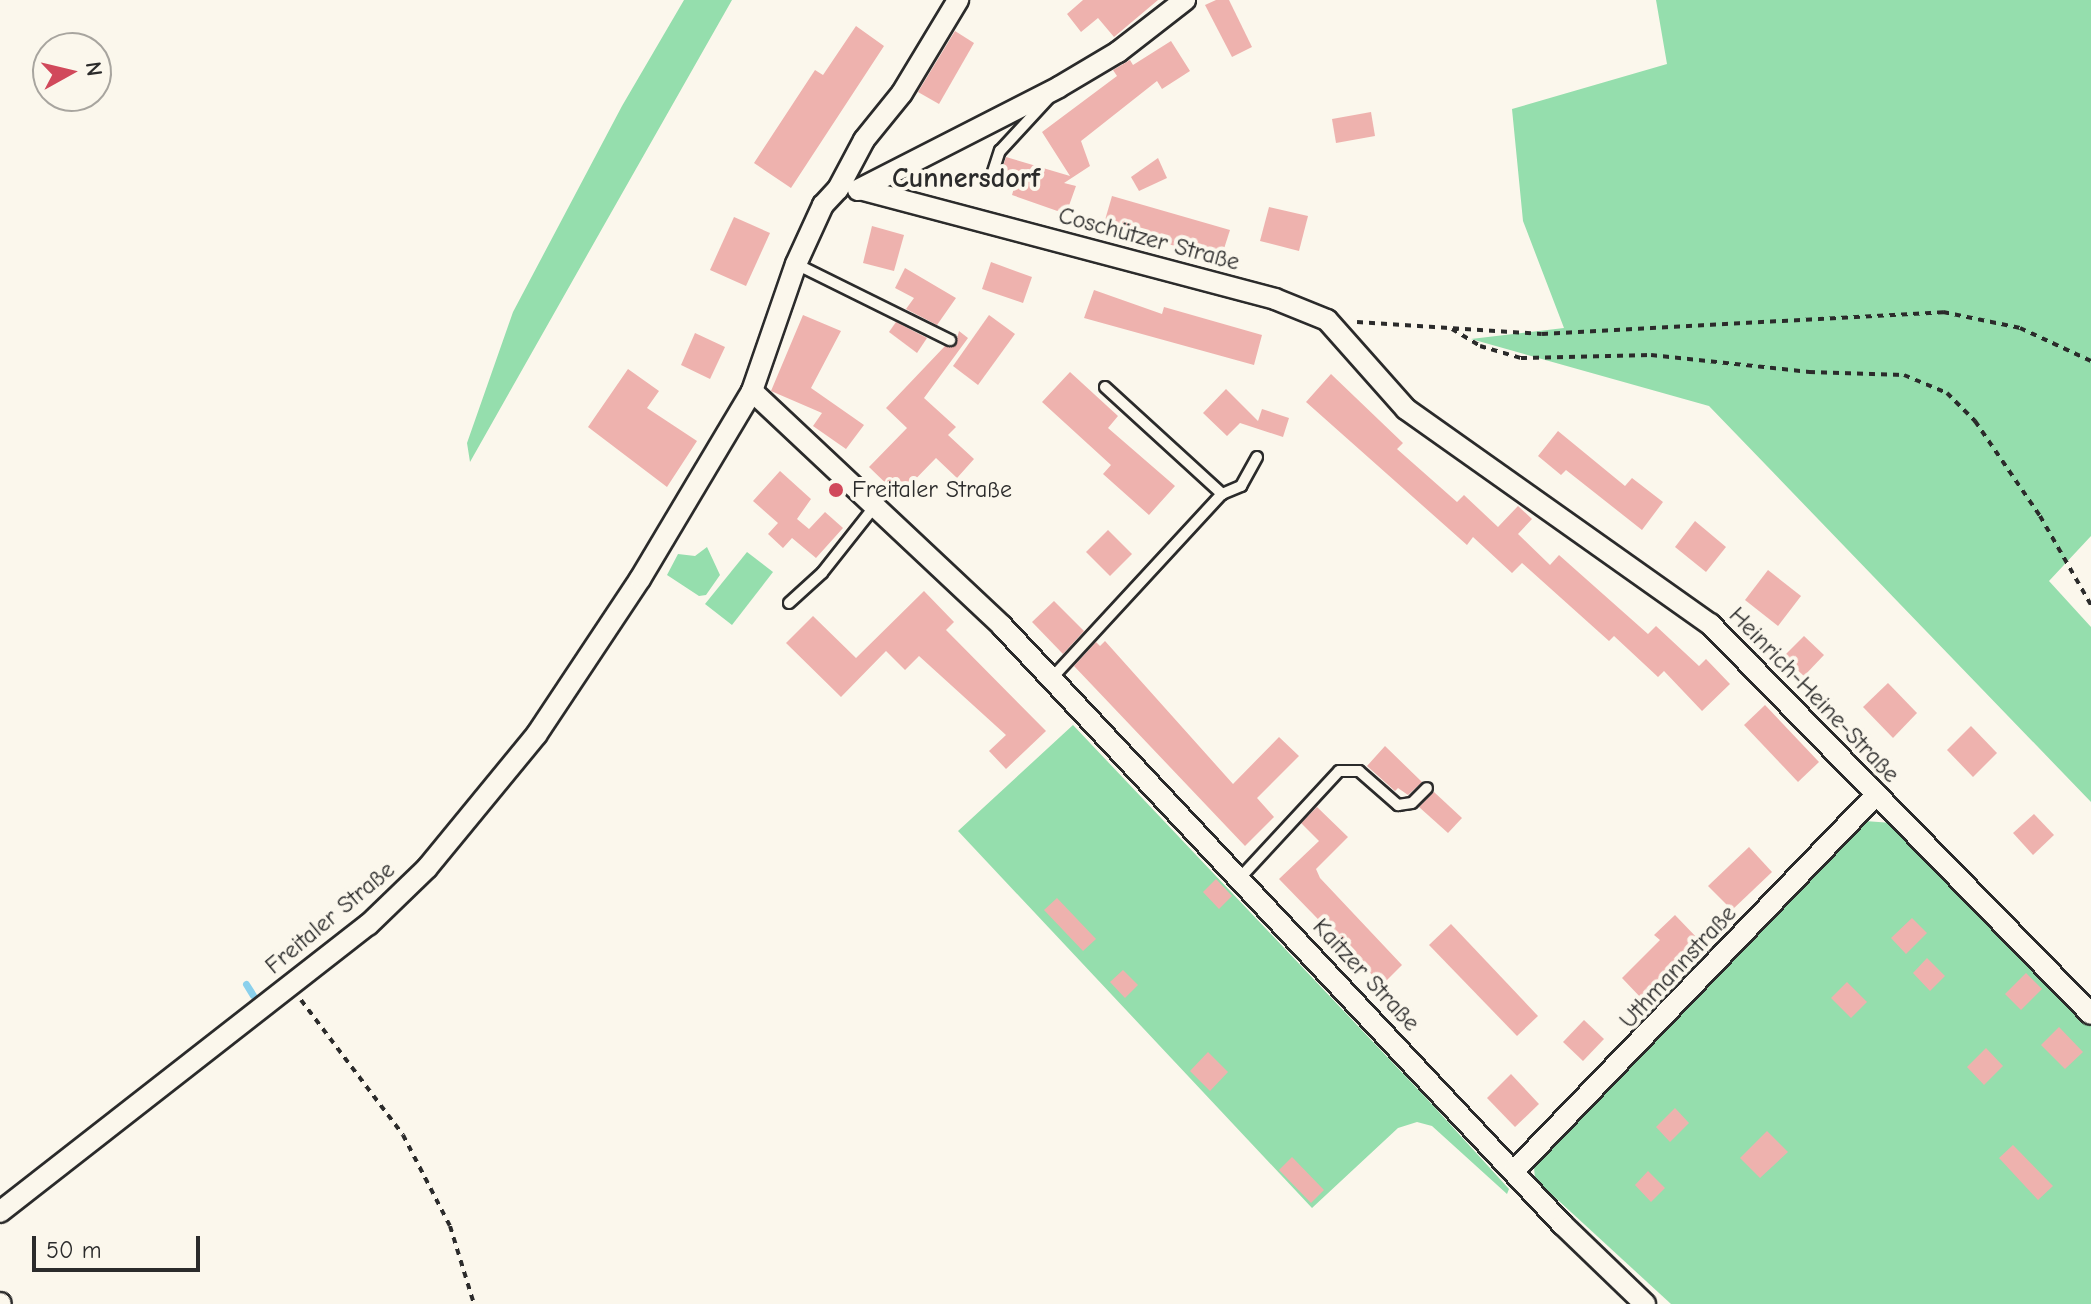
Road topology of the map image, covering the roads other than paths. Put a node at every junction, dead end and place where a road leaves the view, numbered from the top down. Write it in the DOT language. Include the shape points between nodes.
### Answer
graph roads {
  1 [pos="958,0"];
  2 [pos="1185,0"];
  3 [pos="1059,87"];
  4 [pos="990,181"];
  5 [pos="838,189"];
  6 [pos="863,190"];
  7 [pos="796,264"];
  8 [pos="1327,320"];
  9 [pos="950,340"];
  10 [pos="1105,387"];
  11 [pos="752,391"];
  12 [pos="1257,457"];
  13 [pos="1222,494"];
  14 [pos="875,506"];
  15 [pos="789,603"];
  16 [pos="1051,679"];
  17 [pos="1427,788"];
  18 [pos="1876,795"];
  19 [pos="1239,879"];
  20 [pos="2091,1014"];
  21 [pos="1514,1171"];
  22 [pos="0,1212"];
  23 [pos="1645,1304"];
  1 -- 5 [label="street, Freitaler Straße" via="902,93 848,165"];
  2 -- 3 [label="street" via="1118,52"];
  3 -- 4 [label="lane" via="1000,151"];
  3 -- 6 [label="street"];
  5 -- 6 [label="street"];
  5 -- 7 [label="street, Freitaler Straße" via="823,205"];
  6 -- 8 [label="street, Coschützer Straße" via="1275,299"];
  7 -- 9 [label="lane"];
  7 -- 11 [label="street, Freitaler Straße"];
  8 -- 18 [label="street, Heinrich-Heine-Straße" via="1406,409 1710,624"];
  10 -- 13 [label="lane"];
  11 -- 14 [label="street, Kaitzer Straße"];
  11 -- 22 [label="street, Freitaler Straße" via="640,579 537,734 427,868 368,925"];
  12 -- 13 [label="lane" via="1241,486"];
  13 -- 16 [label="lane"];
  14 -- 15 [label="lane" via="832,561"];
  14 -- 16 [label="street, Kaitzer Straße"];
  16 -- 19 [label="street, Kaitzer Straße"];
  17 -- 19 [label="lane" via="1412,803 1398,805 1359,771 1339,771"];
  18 -- 20 [label="street, Heinrich-Heine-Straße"];
  18 -- 21 [label="street, Uthmannstraße"];
  19 -- 21 [label="street, Kaitzer Straße"];
  21 -- 23 [label="street, Kaitzer Straße"];
}
